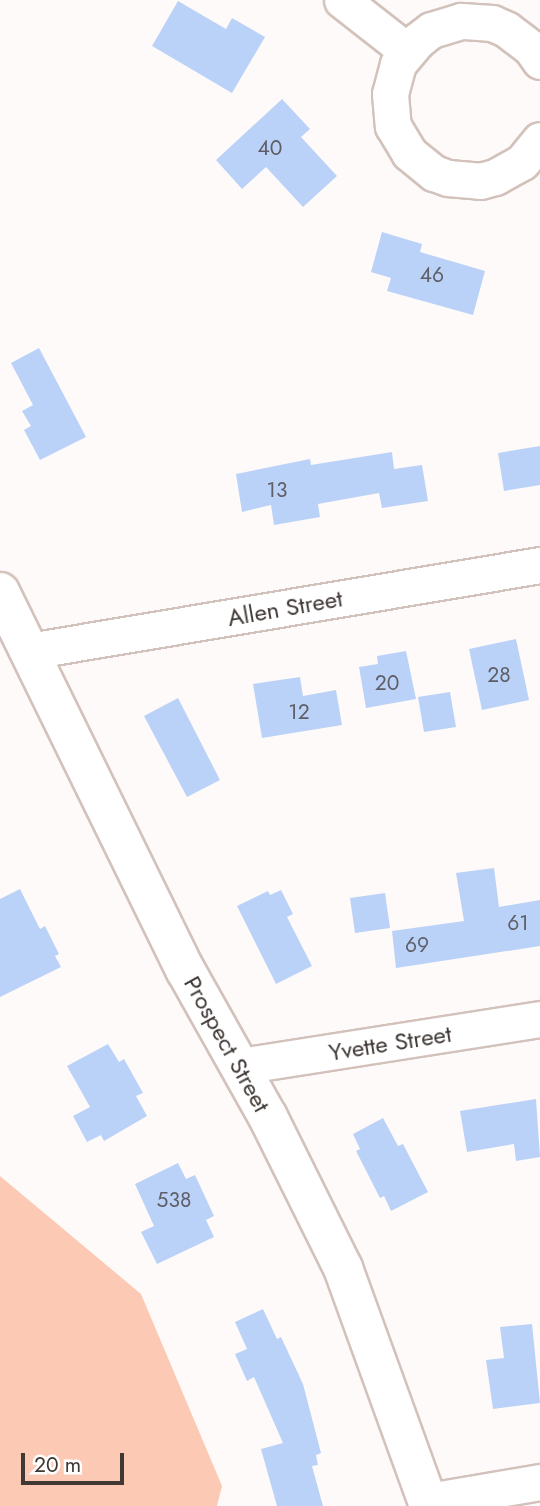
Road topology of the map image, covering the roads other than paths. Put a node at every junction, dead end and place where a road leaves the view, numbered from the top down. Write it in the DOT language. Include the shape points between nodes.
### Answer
graph roads {
  1 [pos="342,0"];
  2 [pos="407,51"];
  3 [pos="540,61"];
  4 [pos="540,140"];
  5 [pos="540,565"];
  6 [pos="0,592"];
  7 [pos="29,651"];
  8 [pos="540,1019"];
  9 [pos="240,1066"];
  10 [pos="540,1482"];
  11 [pos="429,1504"];
  1 -- 2 [label="street"];
  2 -- 3 [label="street" via="431,30 477,20 513,33"];
  2 -- 4 [label="street" via="392,79 390,111 400,140 420,164 448,178 480,181 509,171"];
  5 -- 7 [label="street, Allen Street"];
  6 -- 7 [label="main road, Prospect Street"];
  7 -- 9 [label="main road, Prospect Street" via="186,971"];
  8 -- 9 [label="street, Yvette Street"];
  9 -- 11 [label="main road, Prospect Street" via="343,1268"];
  10 -- 11 [label="street"];
}
